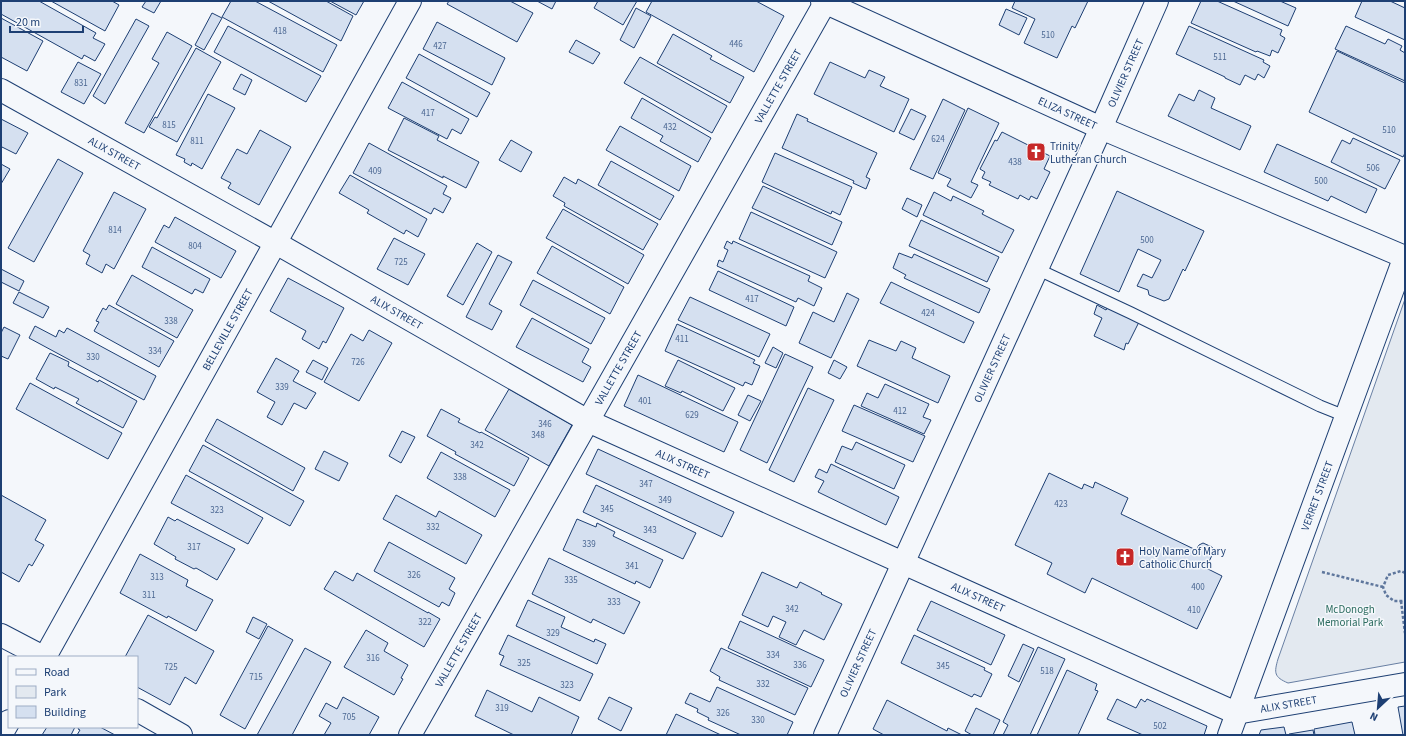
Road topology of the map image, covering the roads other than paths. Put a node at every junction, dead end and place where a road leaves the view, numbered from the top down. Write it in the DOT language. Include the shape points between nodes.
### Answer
graph roads {
  1 [pos="410,1"];
  2 [pos="1157,1"];
  3 [pos="825,2"];
  4 [pos="1,90"];
  5 [pos="1101,128"];
  6 [pos="276,243"];
  7 [pos="1405,257"];
  8 [pos="1037,268"];
  9 [pos="1345,416"];
  10 [pos="588,421"];
  11 [pos="904,563"];
  12 [pos="1,635"];
  13 [pos="42,656"];
  14 [pos="45,656"];
  15 [pos="1405,684"];
  16 [pos="138,711"];
  17 [pos="1236,713"];
  18 [pos="8,723"];
  19 [pos="1,735"];
  20 [pos="181,735"];
  21 [pos="410,735"];
  22 [pos="825,735"];
  23 [pos="1229,735"];
  1 -- 6 [label="street, BELLEVILLE STREET"];
  2 -- 5 [label="street, OLIVIER STREET"];
  3 -- 5 [label="street, ELIZA STREET"];
  3 -- 10 [label="street, VALLETTE STREET"];
  4 -- 6 [label="street, ALIX STREET"];
  5 -- 7 [label="street, ELIZA STREET"];
  5 -- 8 [label="street, OLIVIER STREET"];
  6 -- 10 [label="street, ALIX STREET"];
  6 -- 14 [label="street, BELLEVILLE STREET"];
  7 -- 9 [label="street, VERRET STREET"];
  8 -- 9 [label="lane"];
  8 -- 11 [label="street, OLIVIER STREET"];
  9 -- 17 [label="street, VERRET STREET"];
  10 -- 11 [label="street, ALIX STREET"];
  10 -- 21 [label="street, VALLETTE STREET"];
  11 -- 17 [label="street, ALIX STREET"];
  11 -- 22 [label="street, OLIVIER STREET"];
  12 -- 13 [label="street"];
  15 -- 17 [label="street, ALIX STREET"];
  16 -- 20 [label="street"];
  17 -- 23 [label="street, VERRET STREET"];
  18 -- 19 [label="street"];
}
